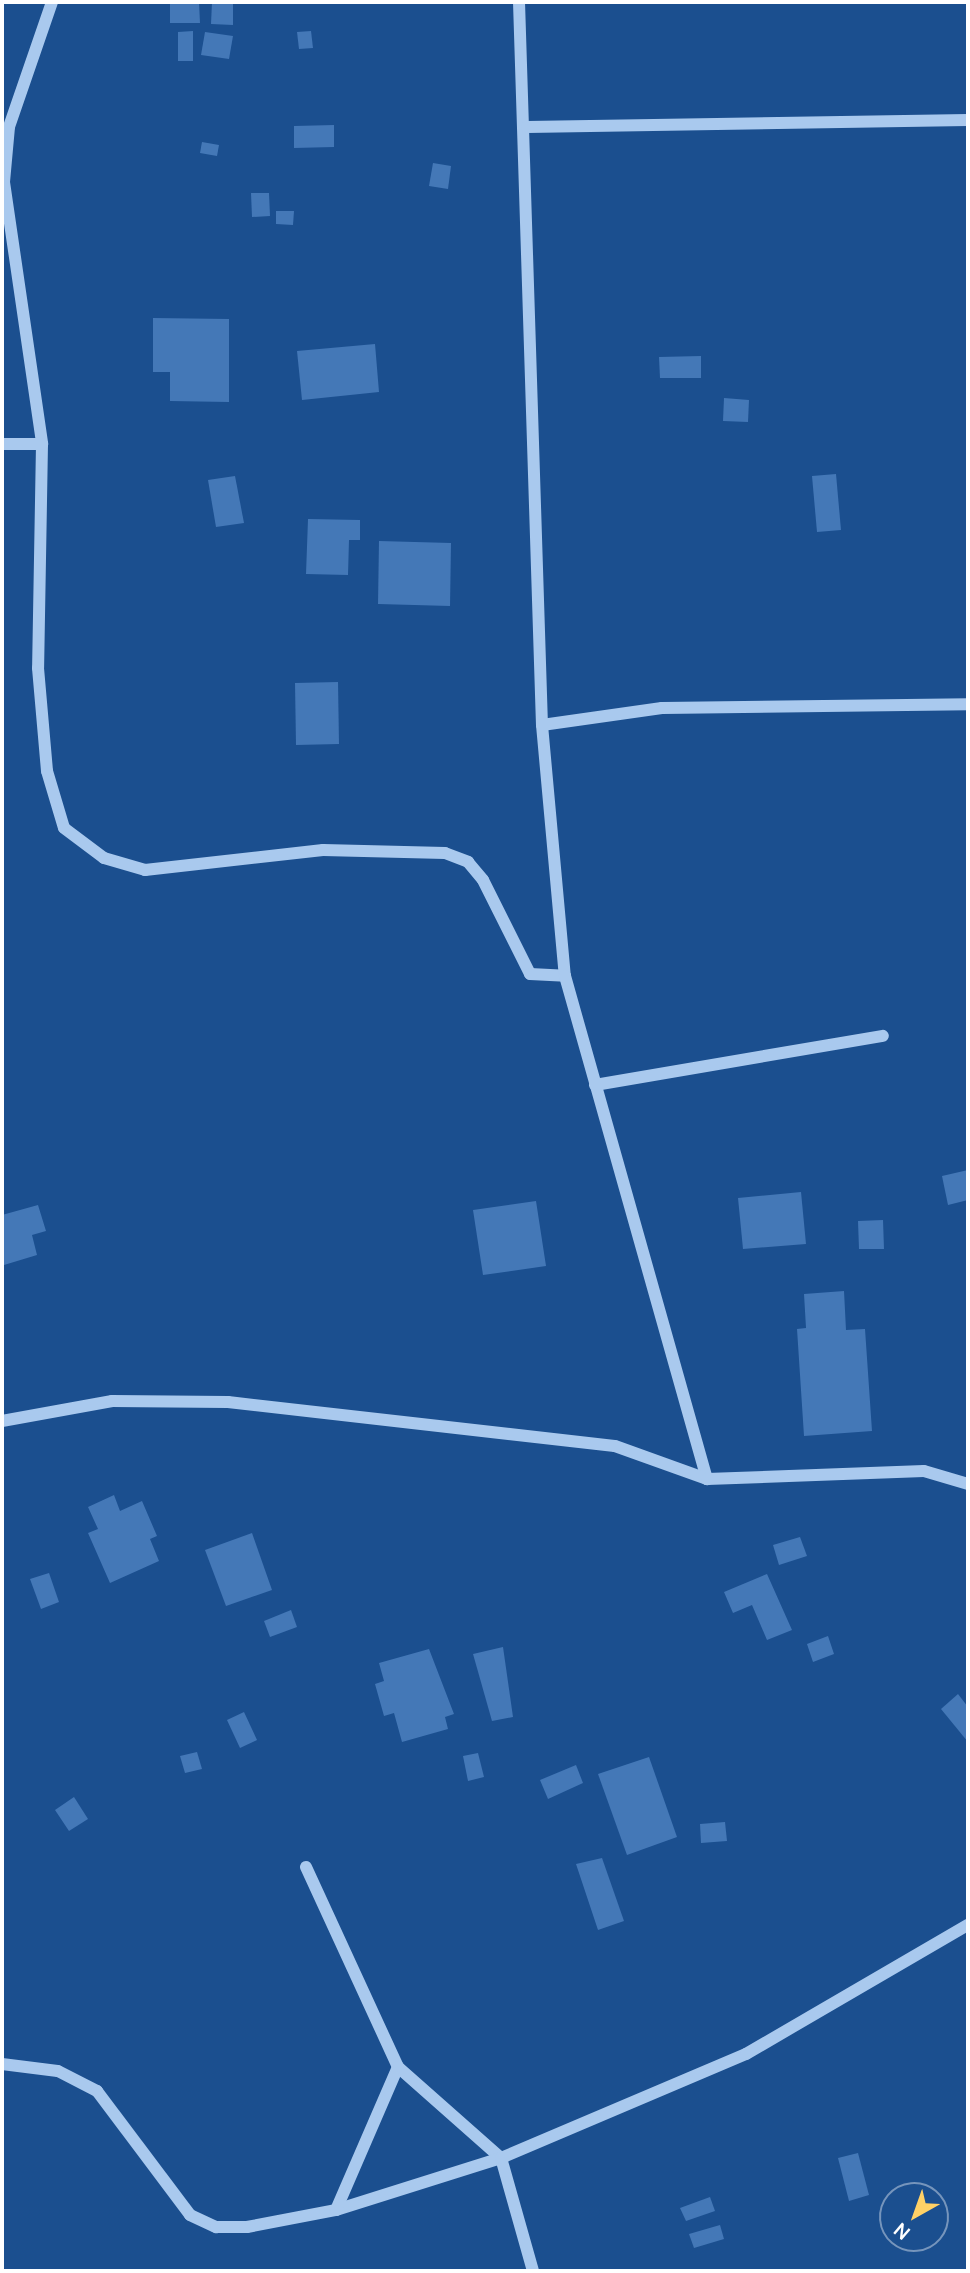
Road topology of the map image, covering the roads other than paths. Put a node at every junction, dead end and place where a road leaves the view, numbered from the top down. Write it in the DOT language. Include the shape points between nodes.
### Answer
graph roads {
  1 [pos="52,2"];
  2 [pos="519,2"];
  3 [pos="968,120"];
  4 [pos="527,127"];
  5 [pos="43,443"];
  6 [pos="2,444"];
  7 [pos="968,705"];
  8 [pos="542,725"];
  9 [pos="565,976"];
  10 [pos="883,1036"];
  11 [pos="595,1085"];
  12 [pos="2,1421"];
  13 [pos="707,1479"];
  14 [pos="968,1484"];
  15 [pos="306,1867"];
  16 [pos="968,1925"];
  17 [pos="2,2064"];
  18 [pos="398,2067"];
  19 [pos="501,2158"];
  20 [pos="336,2210"];
  21 [pos="533,2271"];
  1 -- 5 [label="street" via="9,127 4,182"];
  2 -- 4 [label="street"];
  3 -- 4 [label="street"];
  4 -- 8 [label="street"];
  5 -- 6 [label="street"];
  5 -- 9 [label="street" via="38,668 47,771 64,828 104,858 145,870 287,852 446,853 468,862 483,880 530,974"];
  7 -- 8 [label="street" via="662,708"];
  8 -- 9 [label="street"];
  9 -- 11 [label="street"];
  10 -- 11 [label="street"];
  11 -- 13 [label="street"];
  12 -- 13 [label="street" via="112,1401 228,1402 479,1435 615,1446"];
  13 -- 14 [label="street" via="924,1471"];
  15 -- 18 [label="street"];
  16 -- 19 [label="street" via="746,2054"];
  17 -- 20 [label="street" via="58,2071 97,2091 191,2215 216,2227 247,2227"];
  18 -- 19 [label="street"];
  18 -- 20 [label="street"];
  19 -- 20 [label="street"];
  19 -- 21 [label="street"];
}
